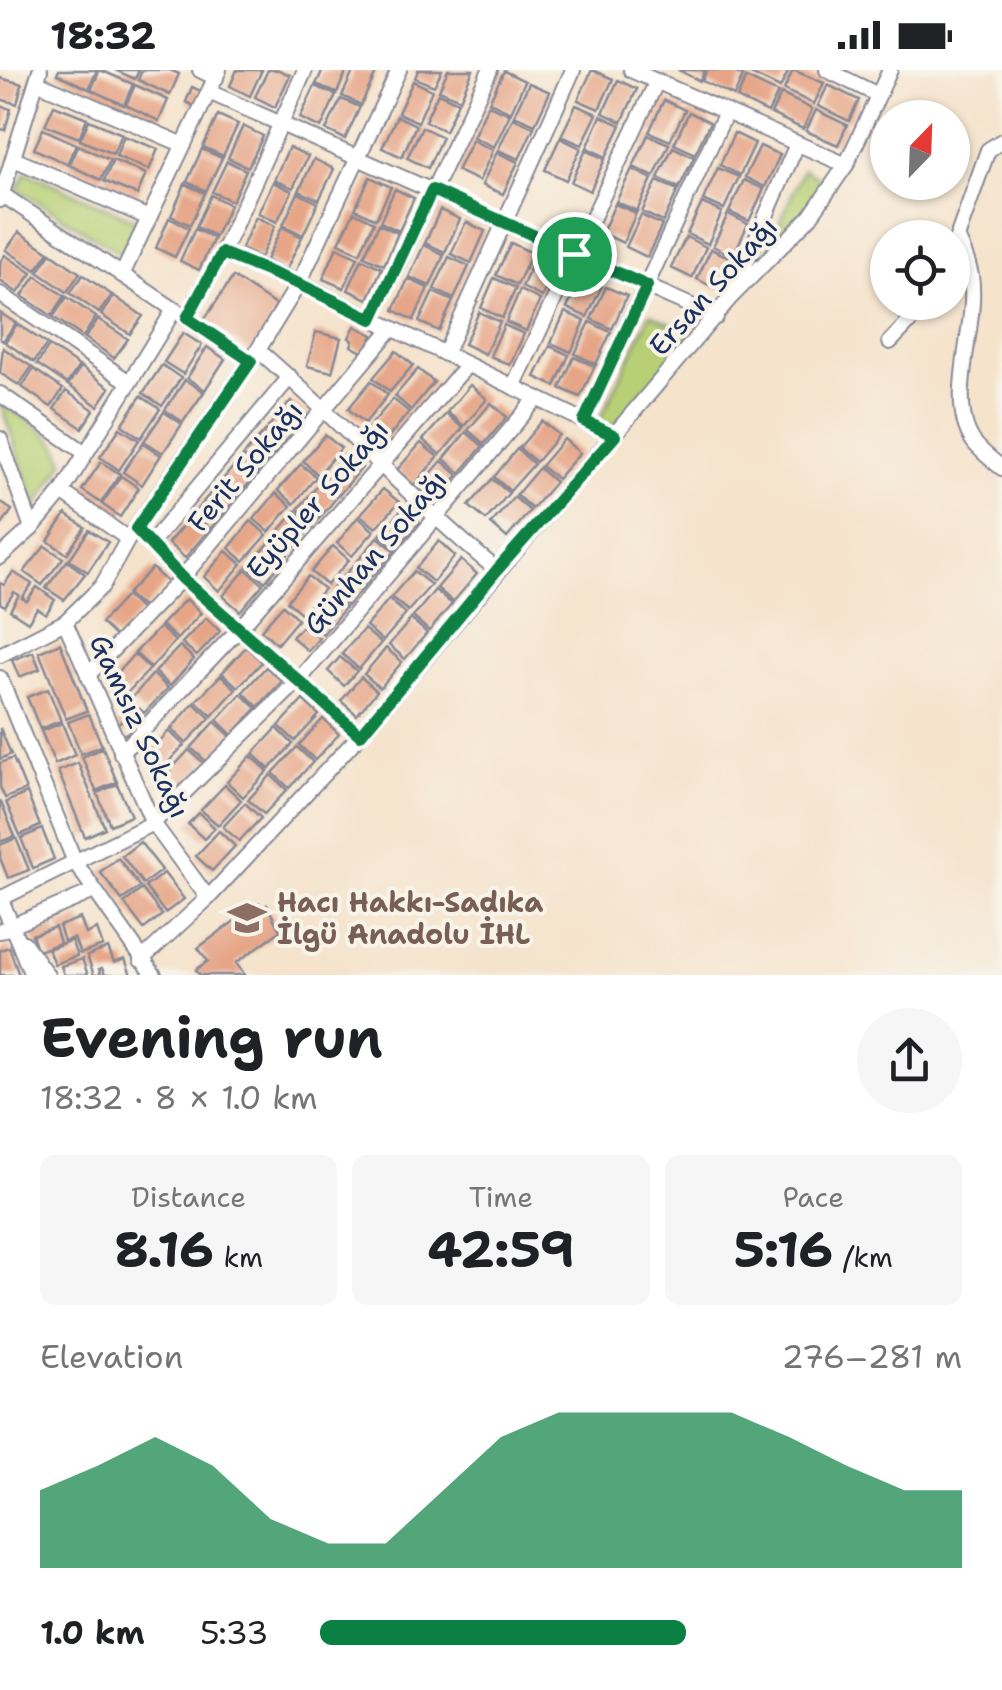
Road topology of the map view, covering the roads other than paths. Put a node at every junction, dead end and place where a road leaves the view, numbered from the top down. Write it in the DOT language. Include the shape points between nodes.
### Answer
graph roads {
  1 [pos="200,70"];
  2 [pos="304,70"];
  3 [pos="399,70"];
  4 [pos="490,70"];
  5 [pos="573,70"];
  6 [pos="827,70"];
  7 [pos="890,70"];
  8 [pos="35,74"];
  9 [pos="646,74"];
  10 [pos="215,80"];
  11 [pos="878,95"];
  12 [pos="726,112"];
  13 [pos="279,123"];
  14 [pos="1002,141"];
  15 [pos="797,144"];
  16 [pos="184,145"];
  17 [pos="10,154"];
  18 [pos="356,157"];
  19 [pos="846,165"];
  20 [pos="432,190"];
  21 [pos="1,198"];
  22 [pos="150,218"];
  23 [pos="963,220"];
  24 [pos="504,222"];
  25 [pos="222,253"];
  26 [pos="574,254"];
  27 [pos="970,272"];
  28 [pos="122,274"];
  29 [pos="299,284"];
  30 [pos="647,286"];
  31 [pos="0,294"];
  32 [pos="730,298"];
  33 [pos="970,302"];
  34 [pos="181,314"];
  35 [pos="716,317"];
  36 [pos="372,319"];
  37 [pos="908,320"];
  38 [pos="968,320"];
  39 [pos="392,328"];
  40 [pos="890,342"];
  41 [pos="446,354"];
  42 [pos="254,355"];
  43 [pos="467,364"];
  44 [pos="290,378"];
  45 [pos="129,382"];
  46 [pos="513,387"];
  47 [pos="0,394"];
  48 [pos="537,398"];
  49 [pos="326,409"];
  50 [pos="584,421"];
  51 [pos="615,436"];
  52 [pos="0,439"];
  53 [pos="84,452"];
  54 [pos="381,464"];
  55 [pos="1002,468"];
  56 [pos="62,492"];
  57 [pos="436,520"];
  58 [pos="32,528"];
  59 [pos="132,534"];
  60 [pos="151,543"];
  61 [pos="0,557"];
  62 [pos="497,570"];
  63 [pos="182,578"];
  64 [pos="65,622"];
  65 [pos="239,628"];
  66 [pos="0,655"];
  67 [pos="88,675"];
  68 [pos="0,678"];
  69 [pos="298,680"];
  70 [pos="360,735"];
  71 [pos="122,753"];
  72 [pos="152,823"];
  73 [pos="75,862"];
  74 [pos="94,891"];
  75 [pos="0,898"];
  76 [pos="208,898"];
  77 [pos="6,929"];
  78 [pos="141,960"];
  79 [pos="32,975"];
  80 [pos="47,975"];
  81 [pos="154,975"];
  1 -- 10 [label="street"];
  2 -- 13 [label="street"];
  3 -- 18 [label="street"];
  4 -- 20 [label="street"];
  5 -- 24 [label="street"];
  6 -- 11 [label="street"];
  7 -- 11 [label="street, Ersan Sokağı"];
  8 -- 16 [label="street"];
  8 -- 17 [label="street"];
  9 -- 12 [label="street"];
  9 -- 26 [label="street"];
  10 -- 13 [label="street"];
  10 -- 16 [label="street"];
  11 -- 19 [label="street, Ersan Sokağı"];
  12 -- 15 [label="street"];
  12 -- 30 [label="street"];
  13 -- 18 [label="street"];
  13 -- 25 [label="street"];
  14 -- 23 [label="street" via="988,150"];
  15 -- 19 [label="street"];
  15 -- 32 [label="street"];
  16 -- 22 [label="street"];
  17 -- 21 [label="street"];
  17 -- 22 [label="street"];
  18 -- 20 [label="street"];
  18 -- 29 [label="street"];
  19 -- 32 [label="street, Ersan Sokağı" via="810,216"];
  20 -- 24 [label="street"];
  20 -- 36 [label="street"];
  21 -- 28 [label="street"];
  22 -- 28 [label="street"];
  24 -- 26 [label="street"];
  24 -- 41 [label="street"];
  25 -- 29 [label="street"];
  25 -- 34 [label="street"];
  26 -- 30 [label="street"];
  26 -- 46 [label="street"];
  27 -- 33 [label="street"];
  28 -- 34 [label="street"];
  29 -- 36 [label="street"];
  29 -- 42 [label="street"];
  30 -- 35 [label="street"];
  30 -- 50 [label="street"];
  31 -- 45 [label="street"];
  32 -- 35 [label="street, Ersan Sokağı"];
  34 -- 42 [label="street"];
  34 -- 45 [label="street"];
  35 -- 51 [label="street, Ersan Sokağı"];
  36 -- 39 [label="street"];
  37 -- 40 [label="street"];
  38 -- 55 [label="street" via="964,422 973,441"];
  39 -- 41 [label="street"];
  39 -- 49 [label="street, Ferit Sokağı"];
  41 -- 43 [label="street"];
  42 -- 44 [label="street"];
  42 -- 59 [label="street"];
  43 -- 46 [label="street"];
  43 -- 54 [label="street, Eyüpler Sokağı"];
  44 -- 49 [label="street"];
  44 -- 60 [label="street"];
  45 -- 53 [label="street"];
  46 -- 48 [label="street"];
  47 -- 53 [label="street"];
  48 -- 50 [label="street"];
  48 -- 57 [label="street, Günhan Sokağı"];
  49 -- 54 [label="street"];
  49 -- 63 [label="street, Ferit Sokağı"];
  50 -- 51 [label="street"];
  51 -- 62 [label="street, Ersan Sokağı"];
  52 -- 58 [label="street"];
  53 -- 56 [label="street"];
  54 -- 57 [label="street"];
  54 -- 65 [label="street, Eyüpler Sokağı"];
  56 -- 58 [label="street"];
  56 -- 59 [label="street"];
  57 -- 62 [label="street"];
  57 -- 69 [label="street, Günhan Sokağı"];
  58 -- 61 [label="street"];
  59 -- 60 [label="street"];
  59 -- 64 [label="street" via="102,586"];
  60 -- 63 [label="street"];
  62 -- 70 [label="street, Ersan Sokağı"];
  63 -- 65 [label="street"];
  63 -- 67 [label="street, Ferit Sokağı"];
  64 -- 66 [label="street"];
  64 -- 67 [label="street, Gamsız Sokağı"];
  65 -- 69 [label="street"];
  65 -- 71 [label="street, Eyüpler Sokağı"];
  67 -- 71 [label="street, Gamsız Sokağı"];
  68 -- 73 [label="street"];
  69 -- 70 [label="street"];
  69 -- 72 [label="street, Günhan Sokağı"];
  70 -- 76 [label="street, Ersan Sokağı"];
  71 -- 72 [label="street, Gamsız Sokağı"];
  72 -- 73 [label="street, Günhan Sokağı"];
  72 -- 76 [label="street, Gamsız Sokağı"];
  73 -- 74 [label="street"];
  73 -- 75 [label="street, Günhan Sokağı"];
  74 -- 77 [label="street"];
  74 -- 78 [label="street"];
  75 -- 77 [label="street"];
  76 -- 78 [label="street, Ersan Sokağı"];
  77 -- 79 [label="street"];
  77 -- 80 [label="street"];
  78 -- 81 [label="street"];
}
